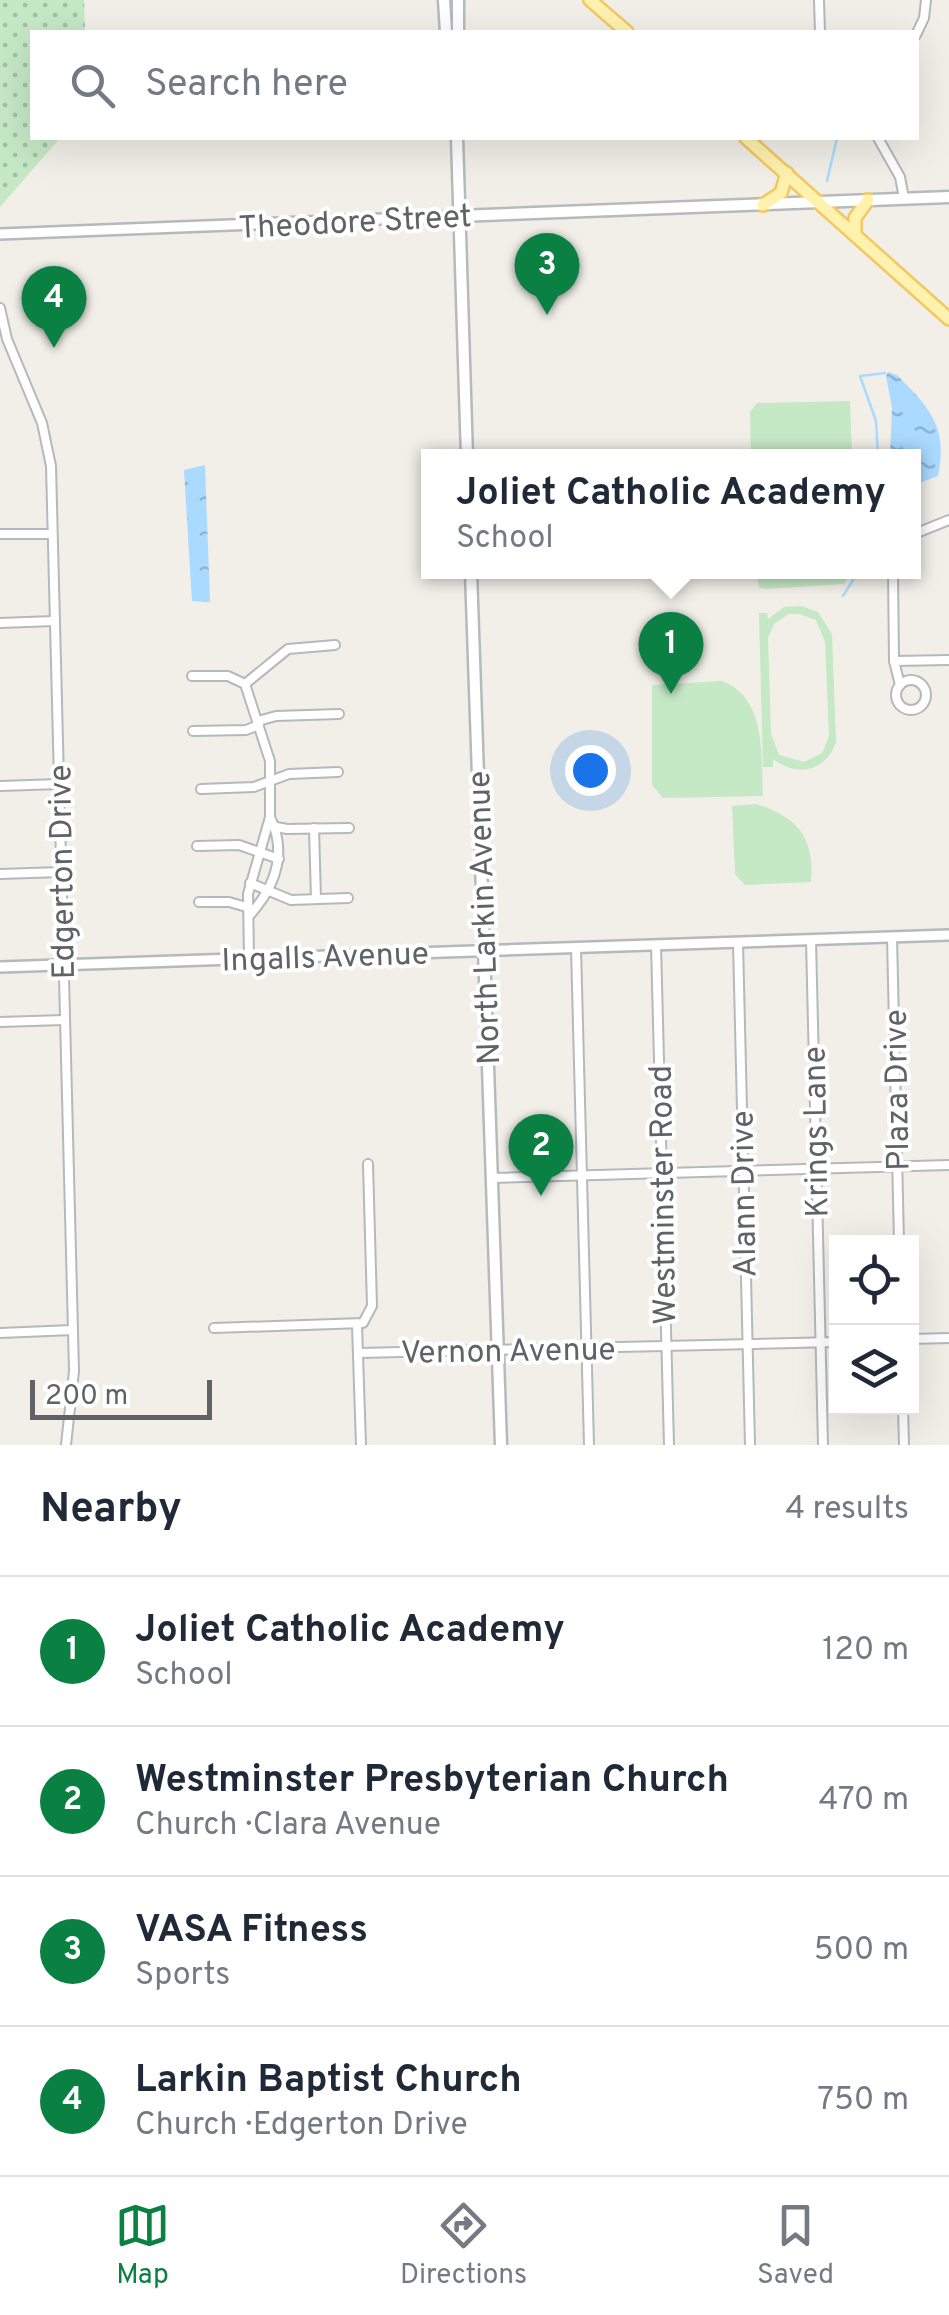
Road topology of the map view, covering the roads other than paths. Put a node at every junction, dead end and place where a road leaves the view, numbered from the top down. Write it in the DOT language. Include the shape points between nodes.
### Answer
graph roads {
  1 [pos="444,0"];
  2 [pos="458,0"];
  3 [pos="590,0"];
  4 [pos="819,0"];
  5 [pos="926,0"];
  6 [pos="446,30"];
  7 [pos="458,30"];
  8 [pos="625,30"];
  9 [pos="820,30"];
  10 [pos="918,30"];
  11 [pos="457,140"];
  12 [pos="748,140"];
  13 [pos="879,140"];
  14 [pos="787,174"];
  15 [pos="949,197"];
  16 [pos="904,198"];
  17 [pos="868,200"];
  18 [pos="820,201"];
  19 [pos="763,205"];
  20 [pos="460,216"];
  21 [pos="0,234"];
  22 [pos="855,234"];
  23 [pos="0,308"];
  24 [pos="947,312"];
  25 [pos="1,320"];
  26 [pos="467,449"];
  27 [pos="949,520"];
  28 [pos="921,531"];
  29 [pos="0,534"];
  30 [pos="52,534"];
  31 [pos="471,579"];
  32 [pos="893,579"];
  33 [pos="54,622"];
  34 [pos="0,623"];
  35 [pos="335,645"];
  36 [pos="949,660"];
  37 [pos="894,661"];
  38 [pos="192,676"];
  39 [pos="245,684"];
  40 [pos="900,685"];
  41 [pos="339,714"];
  42 [pos="259,723"];
  43 [pos="194,731"];
  44 [pos="338,772"];
  45 [pos="272,780"];
  46 [pos="59,784"];
  47 [pos="0,786"];
  48 [pos="200,788"];
  49 [pos="271,823"];
  50 [pos="314,828"];
  51 [pos="349,828"];
  52 [pos="197,846"];
  53 [pos="259,853"];
  54 [pos="278,859"];
  55 [pos="61,872"];
  56 [pos="0,874"];
  57 [pos="250,883"];
  58 [pos="269,892"];
  59 [pos="348,898"];
  60 [pos="316,899"];
  61 [pos="199,902"];
  62 [pos="250,911"];
  63 [pos="949,935"];
  64 [pos="892,937"];
  65 [pos="811,940"];
  66 [pos="738,942"];
  67 [pos="656,945"];
  68 [pos="576,948"];
  69 [pos="484,951"];
  70 [pos="249,959"];
  71 [pos="63,965"];
  72 [pos="0,967"];
  73 [pos="64,1020"];
  74 [pos="0,1022"];
  75 [pos="368,1164"];
  76 [pos="949,1165"];
  77 [pos="897,1167"];
  78 [pos="816,1170"];
  79 [pos="743,1172"];
  80 [pos="662,1174"];
  81 [pos="582,1176"];
  82 [pos="492,1178"];
  83 [pos="900,1235"];
  84 [pos="357,1325"];
  85 [pos="214,1328"];
  86 [pos="73,1330"];
  87 [pos="0,1333"];
  88 [pos="949,1338"];
  89 [pos="919,1340"];
  90 [pos="829,1342"];
  91 [pos="821,1343"];
  92 [pos="746,1344"];
  93 [pos="587,1348"];
  94 [pos="666,1348"];
  95 [pos="497,1350"];
  96 [pos="358,1353"];
  97 [pos="903,1415"];
  98 [pos="66,1445"];
  99 [pos="361,1445"];
  100 [pos="500,1445"];
  101 [pos="588,1445"];
  102 [pos="669,1445"];
  103 [pos="750,1445"];
  104 [pos="824,1445"];
  105 [pos="904,1445"];
  1 -- 6 [label="main road"];
  2 -- 7 [label="main road"];
  3 -- 8 [label="main road"];
  4 -- 9 [label="street"];
  5 -- 10 [label="street"];
  11 -- 20 [label="main road"];
  12 -- 14 [label="main road"];
  13 -- 16 [label="street"];
  14 -- 18 [label="main road"];
  14 -- 19 [label="main road" via="780,193"];
  15 -- 16 [label="main road, Theodore Street"];
  16 -- 17 [label="main road, Theodore Street"];
  17 -- 18 [label="main road, Theodore Street"];
  17 -- 22 [label="main road" via="854,218"];
  18 -- 19 [label="main road, Theodore Street"];
  18 -- 22 [label="main road"];
  19 -- 20 [label="main road, Theodore Street"];
  20 -- 21 [label="street, Theodore Street"];
  20 -- 26 [label="main road"];
  22 -- 24 [label="main road"];
  23 -- 25 [label="street, Edgerton Drive"];
  25 -- 30 [label="street, Edgerton Drive" via="48,445"];
  27 -- 28 [label="street"];
  29 -- 30 [label="street"];
  30 -- 33 [label="street, Edgerton Drive"];
  31 -- 69 [label="main road, North Larkin Avenue"];
  32 -- 37 [label="street"];
  33 -- 34 [label="street"];
  33 -- 46 [label="street, Edgerton Drive"];
  35 -- 39 [label="street" via="288,649"];
  36 -- 37 [label="street"];
  37 -- 40 [label="street"];
  38 -- 39 [label="street" via="228,676"];
  39 -- 42 [label="street"];
  40 -- 40 [label="street" via="898,704 922,706 921,684"];
  41 -- 42 [label="street" via="276,716"];
  42 -- 43 [label="street" via="246,730"];
  42 -- 45 [label="street"];
  44 -- 45 [label="street"];
  45 -- 48 [label="street"];
  45 -- 49 [label="street"];
  46 -- 47 [label="street"];
  46 -- 55 [label="street, Edgerton Drive"];
  49 -- 50 [label="street"];
  49 -- 53 [label="street"];
  49 -- 54 [label="street"];
  50 -- 51 [label="street"];
  50 -- 60 [label="street"];
  52 -- 53 [label="street" via="239,845"];
  53 -- 54 [label="street"];
  53 -- 57 [label="street"];
  54 -- 58 [label="street"];
  55 -- 56 [label="street"];
  55 -- 71 [label="street, Edgerton Drive"];
  57 -- 58 [label="street"];
  57 -- 62 [label="street"];
  58 -- 60 [label="street"];
  58 -- 62 [label="street"];
  59 -- 60 [label="street"];
  61 -- 62 [label="street" via="229,902"];
  62 -- 70 [label="street"];
  63 -- 64 [label="street, Ingalls Avenue"];
  64 -- 65 [label="street, Ingalls Avenue"];
  64 -- 77 [label="street, Plaza Drive"];
  65 -- 66 [label="street, Ingalls Avenue"];
  65 -- 78 [label="street, Krings Lane"];
  66 -- 67 [label="street, Ingalls Avenue"];
  66 -- 79 [label="street, Alann Drive"];
  67 -- 68 [label="street, Ingalls Avenue"];
  67 -- 80 [label="street, Westminster Road"];
  68 -- 69 [label="street, Ingalls Avenue"];
  68 -- 81 [label="street"];
  69 -- 70 [label="street, Ingalls Avenue"];
  69 -- 82 [label="main road, North Larkin Avenue"];
  70 -- 71 [label="street, Ingalls Avenue"];
  71 -- 72 [label="street, Ingalls Avenue"];
  71 -- 73 [label="street, Edgerton Drive"];
  73 -- 74 [label="street"];
  73 -- 86 [label="street, Edgerton Drive"];
  75 -- 84 [label="street" via="372,1306"];
  76 -- 77 [label="street"];
  77 -- 78 [label="street"];
  77 -- 83 [label="street, Plaza Drive"];
  78 -- 79 [label="street"];
  78 -- 91 [label="street, Krings Lane"];
  79 -- 80 [label="street"];
  79 -- 92 [label="street, Alann Drive"];
  80 -- 81 [label="street"];
  80 -- 94 [label="street, Westminster Road"];
  81 -- 82 [label="street"];
  81 -- 93 [label="street"];
  82 -- 95 [label="main road, North Larkin Avenue"];
  84 -- 85 [label="street"];
  84 -- 96 [label="street"];
  86 -- 87 [label="street"];
  86 -- 98 [label="street, Edgerton Drive"];
  88 -- 89 [label="street"];
  90 -- 91 [label="street, Vernon Avenue"];
  91 -- 92 [label="street, Vernon Avenue"];
  91 -- 104 [label="street, Krings Lane"];
  92 -- 94 [label="street, Vernon Avenue"];
  92 -- 103 [label="street, Alann Drive"];
  93 -- 94 [label="street, Vernon Avenue"];
  93 -- 95 [label="street, Vernon Avenue"];
  93 -- 101 [label="street"];
  94 -- 102 [label="street, Westminster Road"];
  95 -- 96 [label="street, Vernon Avenue"];
  95 -- 100 [label="main road, North Larkin Avenue"];
  96 -- 99 [label="street"];
  97 -- 105 [label="street"];
}
